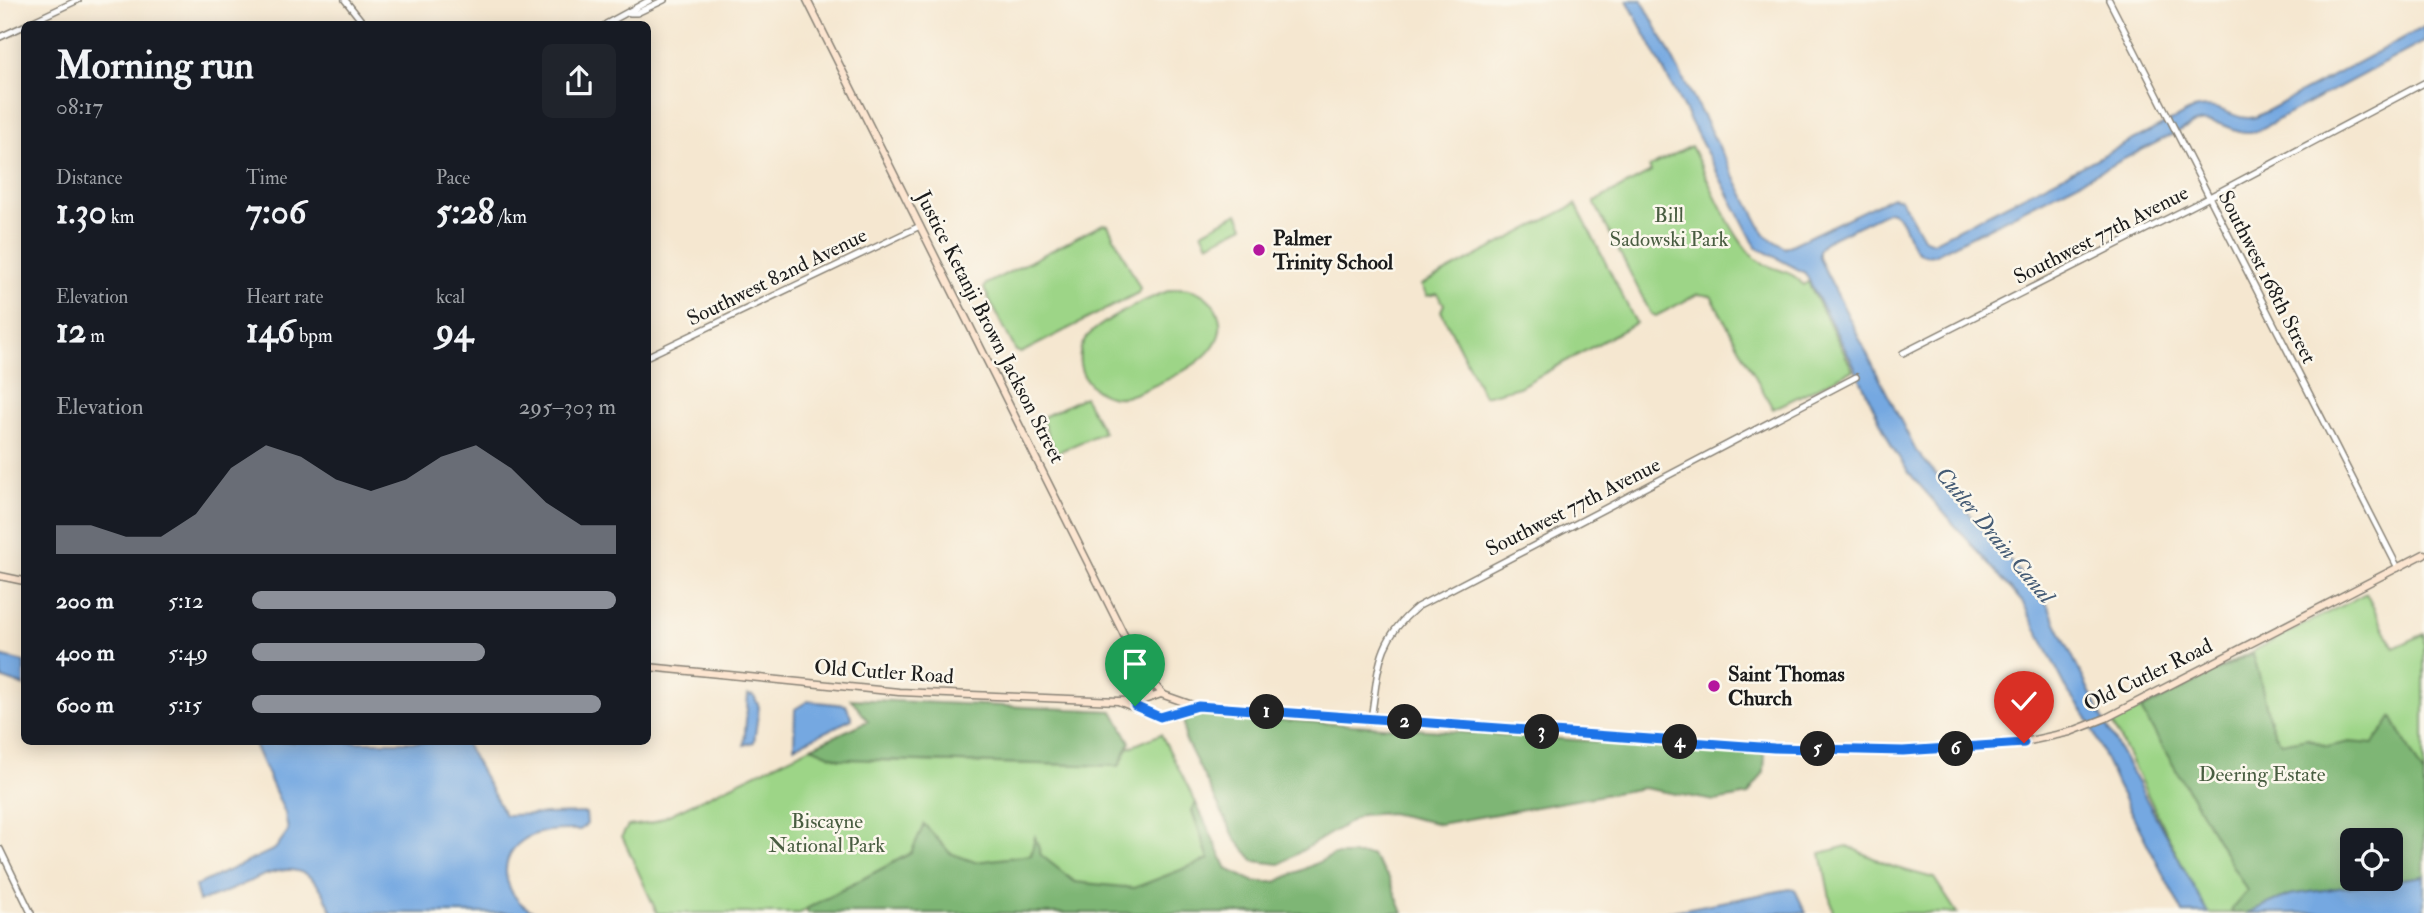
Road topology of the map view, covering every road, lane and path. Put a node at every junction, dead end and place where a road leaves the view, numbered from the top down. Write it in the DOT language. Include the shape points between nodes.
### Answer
graph roads {
  1 [pos="78,0"];
  2 [pos="345,0"];
  3 [pos="650,0"];
  4 [pos="664,0"];
  5 [pos="807,0"];
  6 [pos="2109,0"];
  7 [pos="631,13"];
  8 [pos="34,21"];
  9 [pos="362,21"];
  10 [pos="613,21"];
  11 [pos="21,27"];
  12 [pos="0,37"];
  13 [pos="2424,83"];
  14 [pos="2209,198"];
  15 [pos="920,226"];
  16 [pos="1903,353"];
  17 [pos="651,355"];
  18 [pos="1856,377"];
  19 [pos="2424,554"];
  20 [pos="2398,568"];
  21 [pos="0,576"];
  22 [pos="21,580"];
  23 [pos="651,667"];
  24 [pos="1142,671"];
  25 [pos="1165,696"];
  26 [pos="1151,697"];
  27 [pos="1132,700"];
  28 [pos="1118,701"];
  29 [pos="1195,706"];
  30 [pos="1151,712"];
  31 [pos="1168,713"];
  32 [pos="1371,719"];
  33 [pos="0,849"];
  34 [pos="31,913"];
  1 -- 8 [label="street"];
  2 -- 9 [label="street"];
  3 -- 7 [label="street"];
  4 -- 7 [label="street"];
  5 -- 15 [label="main road, Justice Ketanji Brown Jackson Street"];
  6 -- 14 [label="street, Southwest 168th Street"];
  7 -- 10 [label="street"];
  11 -- 12 [label="street"];
  13 -- 14 [label="street, Southwest 77th Avenue"];
  14 -- 16 [label="street, Southwest 77th Avenue"];
  14 -- 20 [label="street, Southwest 168th Street"];
  15 -- 17 [label="street, Southwest 82nd Avenue"];
  15 -- 24 [label="main road, Justice Ketanji Brown Jackson Street"];
  18 -- 32 [label="street, Southwest 77th Avenue" via="1417,607 1394,630 1381,652"];
  19 -- 20 [label="main road, Old Cutler Road"];
  20 -- 32 [label="main road, Old Cutler Road" via="2106,718 2024,743 1896,751 1743,746"];
  21 -- 22 [label="main road"];
  23 -- 28 [label="main road, Old Cutler Road" via="899,692"];
  24 -- 25 [label="main road, Justice Ketanji Brown Jackson Street"];
  24 -- 26 [label="main road, Justice Ketanji Brown Jackson Street"];
  24 -- 27 [label="main road" via="1141,689"];
  25 -- 26 [label="main road"];
  25 -- 29 [label="main road, Old Cutler Road"];
  25 -- 31 [label="main road"];
  26 -- 27 [label="main road, Old Cutler Road"];
  26 -- 30 [label="main road"];
  27 -- 28 [label="main road, Old Cutler Road"];
  28 -- 30 [label="main road, Old Cutler Road"];
  29 -- 31 [label="main road, Old Cutler Road"];
  29 -- 32 [label="main road, Old Cutler Road"];
  30 -- 31 [label="main road" via="1160,717"];
  33 -- 34 [label="street"];
}
